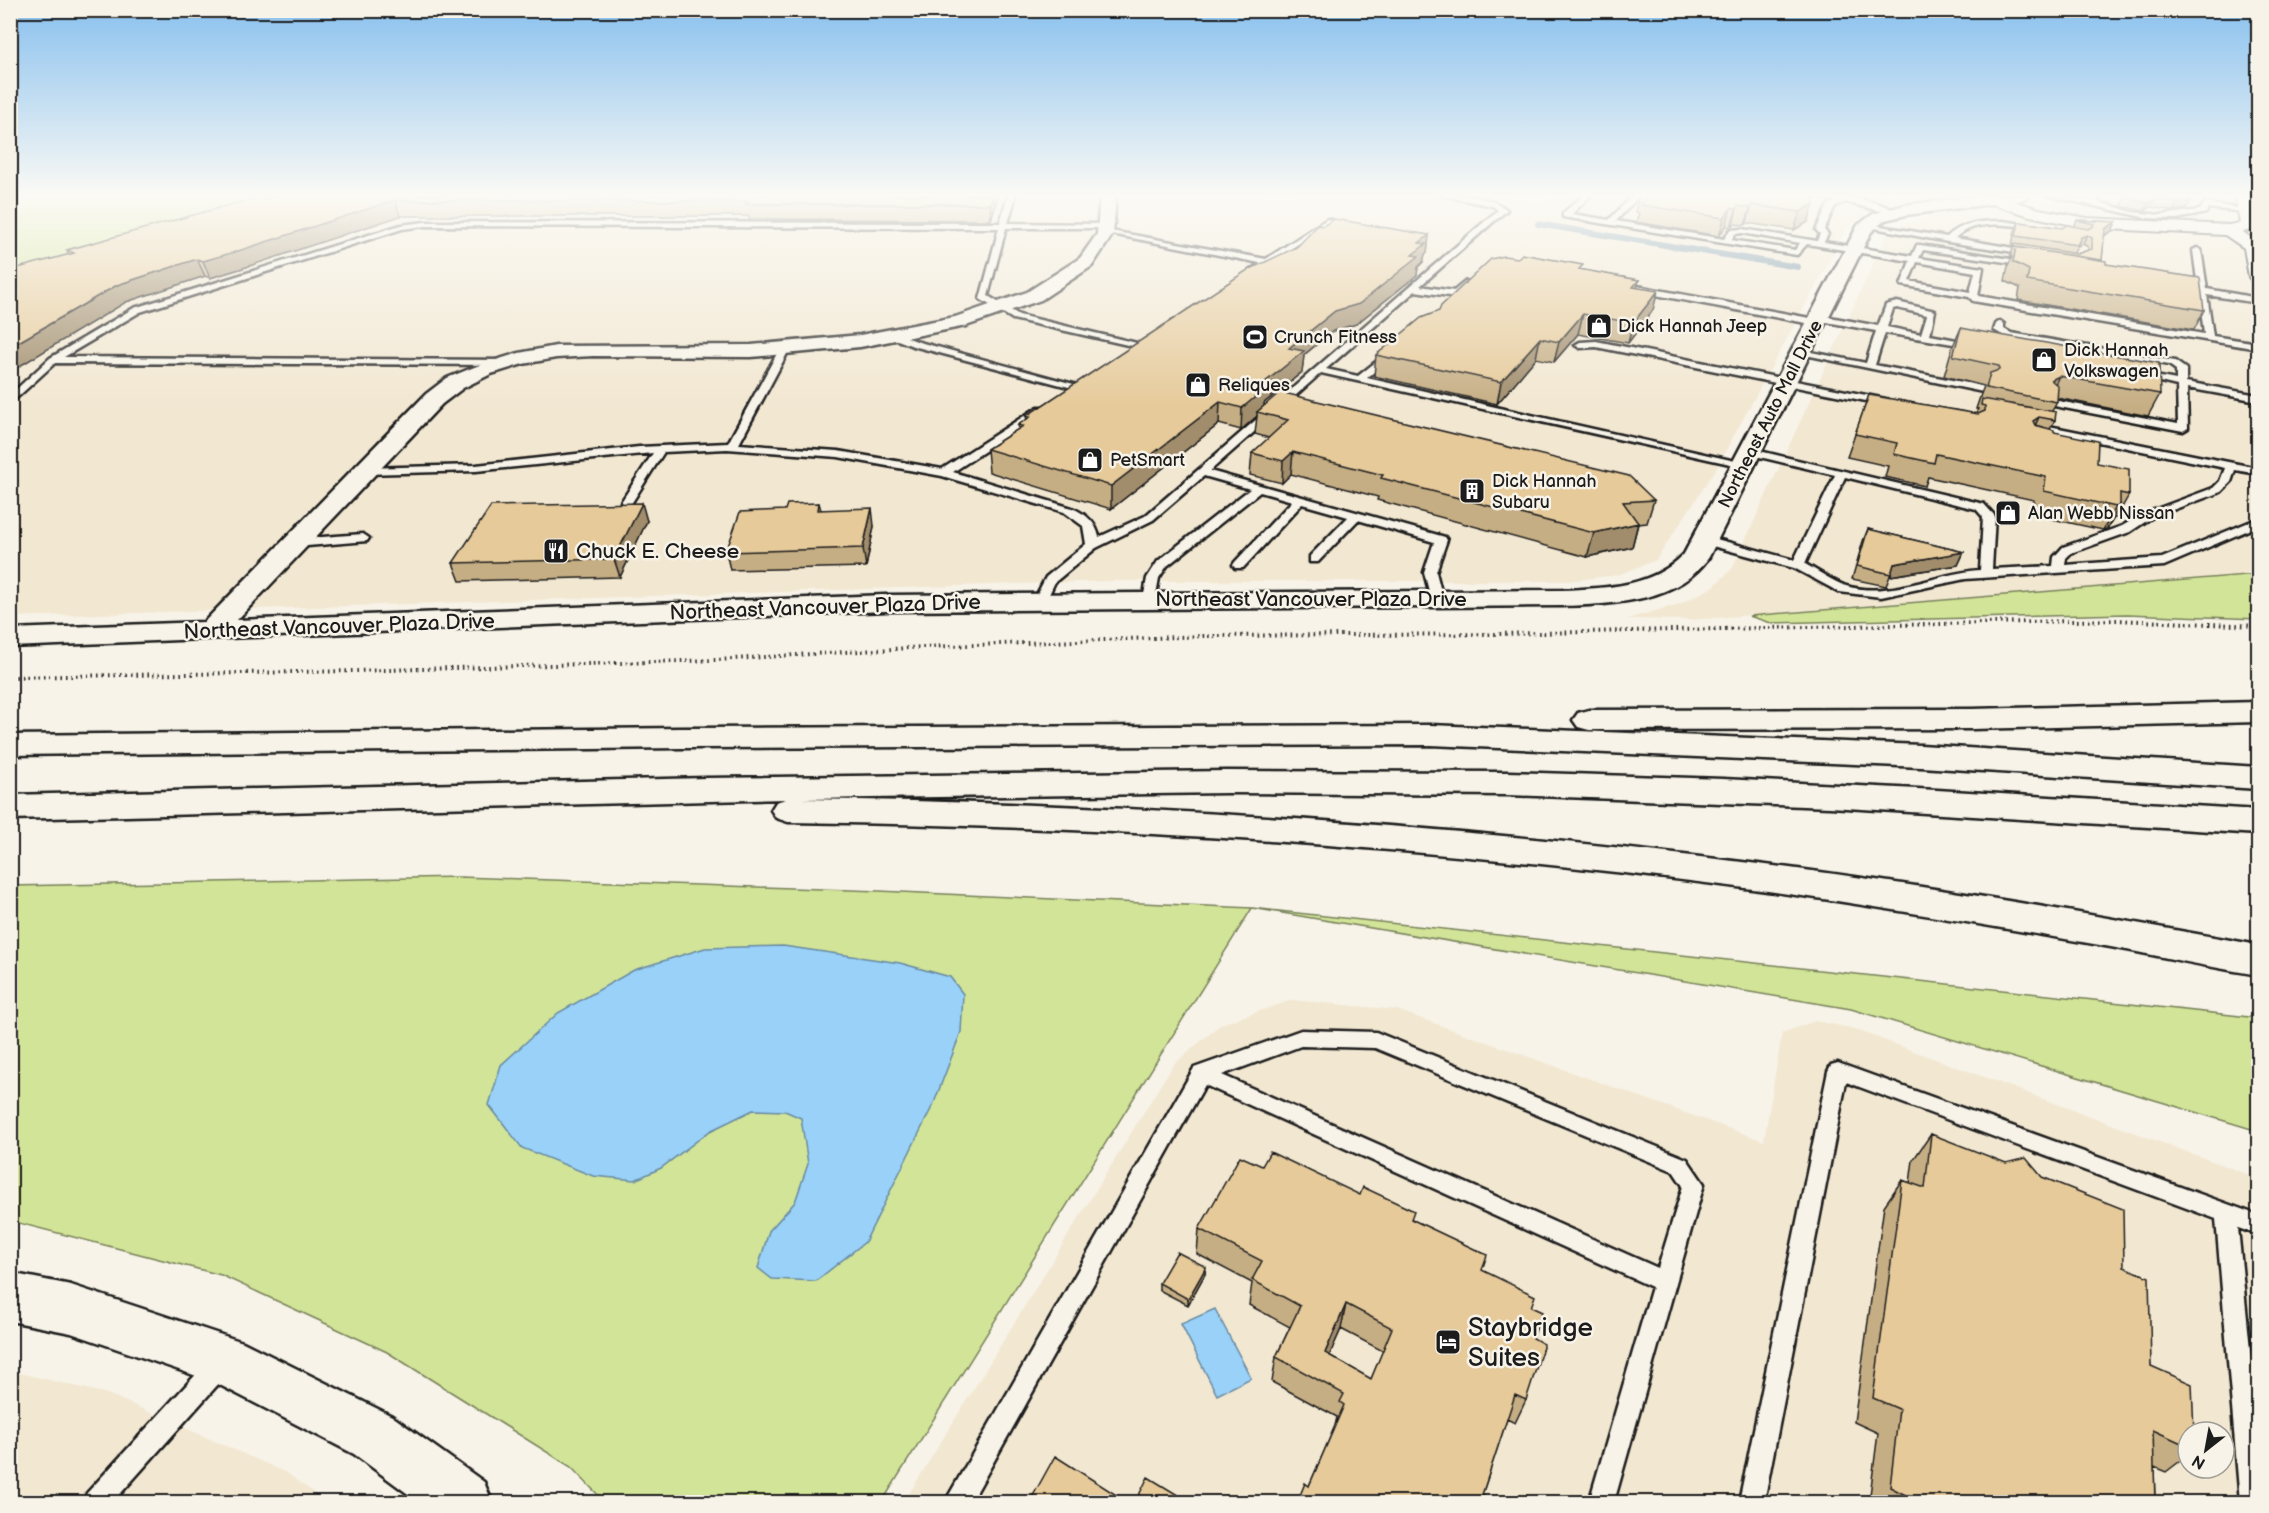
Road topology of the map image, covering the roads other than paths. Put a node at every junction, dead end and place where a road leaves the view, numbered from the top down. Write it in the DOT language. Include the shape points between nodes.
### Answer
graph roads {
  1 [pos="277,266"];
  2 [pos="993,266"];
  3 [pos="1080,266"];
  4 [pos="1261,266"];
  5 [pos="1440,266"];
  6 [pos="1846,266"];
  7 [pos="1911,266"];
  8 [pos="1954,266"];
  9 [pos="2199,266"];
  10 [pos="1248,274"];
  11 [pos="1477,276"];
  12 [pos="2168,285"];
  13 [pos="1414,288"];
  14 [pos="1630,288"];
  15 [pos="2203,291"];
  16 [pos="1974,296"];
  17 [pos="2259,300"];
  18 [pos="1000,307"];
  19 [pos="1818,320"];
  20 [pos="2000,324"];
  21 [pos="1881,329"];
  22 [pos="894,335"];
  23 [pos="1925,337"];
  24 [pos="2209,338"];
  25 [pos="1148,340"];
  26 [pos="1580,345"];
  27 [pos="1138,346"];
  28 [pos="2259,346"];
  29 [pos="785,348"];
  30 [pos="1984,348"];
  31 [pos="1396,349"];
  32 [pos="1801,353"];
  33 [pos="1122,356"];
  34 [pos="53,360"];
  35 [pos="508,363"];
  36 [pos="1869,367"];
  37 [pos="1320,370"];
  38 [pos="2124,373"];
  39 [pos="1360,379"];
  40 [pos="1786,382"];
  41 [pos="2182,384"];
  42 [pos="1076,387"];
  43 [pos="1983,389"];
  44 [pos="2259,398"];
  45 [pos="10,401"];
  46 [pos="1052,402"];
  47 [pos="2048,402"];
  48 [pos="1893,403"];
  49 [pos="2021,423"];
  50 [pos="732,446"];
  51 [pos="662,449"];
  52 [pos="1747,459"];
  53 [pos="2231,465"];
  54 [pos="365,471"];
  55 [pos="2259,471"];
  56 [pos="1202,472"];
  57 [pos="944,473"];
  58 [pos="1841,473"];
  59 [pos="1258,488"];
  60 [pos="1299,500"];
  61 [pos="627,502"];
  62 [pos="1355,516"];
  63 [pos="2259,522"];
  64 [pos="363,537"];
  65 [pos="1706,540"];
  66 [pos="296,543"];
  67 [pos="1092,545"];
  68 [pos="1314,559"];
  69 [pos="1239,565"];
  70 [pos="1798,565"];
  71 [pos="2058,570"];
  72 [pos="1986,574"];
  73 [pos="1640,591"];
  74 [pos="1437,599"];
  75 [pos="1040,600"];
  76 [pos="1149,600"];
  77 [pos="211,631"];
  78 [pos="10,638"];
  79 [pos="2259,711"];
  80 [pos="1300,734"];
  81 [pos="10,745"];
  82 [pos="2259,778"];
  83 [pos="559,794"];
  84 [pos="10,807"];
  85 [pos="2259,822"];
  86 [pos="2259,960"];
  87 [pos="1201,1074"];
  88 [pos="2226,1213"];
  89 [pos="2259,1224"];
  90 [pos="1665,1282"];
  91 [pos="10,1297"];
  92 [pos="225,1360"];
  93 [pos="96,1503"];
  94 [pos="464,1503"];
  95 [pos="957,1503"];
  96 [pos="1602,1503"];
  97 [pos="1751,1503"];
  98 [pos="2253,1503"];
  1 -- 34 [label="lane" via="137,310"];
  2 -- 18 [label="lane" via="983,297"];
  3 -- 18 [label="main road" via="1034,296"];
  4 -- 10 [label="lane"];
  5 -- 13 [label="lane"];
  6 -- 19 [label="main road, Northeast Auto Mall Drive"];
  7 -- 16 [label="lane" via="1904,283"];
  8 -- 16 [label="lane" via="1980,270"];
  9 -- 15 [label="lane"];
  11 -- 13 [label="lane" via="1456,294"];
  12 -- 15 [label="lane"];
  13 -- 37 [label="lane"];
  14 -- 19 [label="lane"];
  15 -- 17 [label="lane"];
  15 -- 24 [label="lane"];
  16 -- 24 [label="lane"];
  18 -- 22 [label="main road" via="959,322"];
  18 -- 27 [label="lane" via="1016,317"];
  19 -- 21 [label="lane"];
  19 -- 32 [label="main road, Northeast Auto Mall Drive"];
  20 -- 41 [label="lane" via="2000,330 2009,335 2172,363 2181,369"];
  21 -- 23 [label="lane"];
  21 -- 23 [label="lane" via="1889,306 1915,309 1932,313"];
  21 -- 36 [label="lane"];
  22 -- 29 [label="main road"];
  22 -- 42 [label="lane"];
  23 -- 30 [label="lane"];
  24 -- 28 [label="lane"];
  25 -- 27 [label="lane"];
  26 -- 40 [label="lane" via="1596,344"];
  27 -- 33 [label="lane"];
  29 -- 35 [label="main road" via="556,352"];
  29 -- 50 [label="lane"];
  31 -- 39 [label="lane"];
  32 -- 36 [label="lane"];
  32 -- 40 [label="main road, Northeast Auto Mall Drive"];
  34 -- 35 [label="lane"];
  34 -- 45 [label="lane"];
  35 -- 54 [label="main road" via="455,383 434,399"];
  36 -- 43 [label="lane"];
  37 -- 39 [label="lane"];
  37 -- 56 [label="lane"];
  38 -- 41 [label="lane"];
  39 -- 52 [label="lane"];
  40 -- 48 [label="lane"];
  40 -- 52 [label="main road, Northeast Auto Mall Drive"];
  41 -- 44 [label="lane"];
  41 -- 47 [label="lane" via="2183,428"];
  46 -- 57 [label="lane"];
  49 -- 53 [label="lane" via="2062,436"];
  50 -- 51 [label="lane"];
  50 -- 57 [label="lane" via="838,454"];
  51 -- 54 [label="lane" via="476,468"];
  51 -- 61 [label="lane"];
  52 -- 58 [label="lane"];
  52 -- 65 [label="main road, Northeast Auto Mall Drive"];
  53 -- 55 [label="lane"];
  53 -- 71 [label="lane" via="2225,482 2217,490 2067,550 2060,557"];
  54 -- 66 [label="main road"];
  56 -- 59 [label="lane"];
  56 -- 67 [label="lane" via="1149,518"];
  57 -- 67 [label="lane" via="1077,514 1089,523 1094,534"];
  58 -- 70 [label="lane"];
  58 -- 72 [label="lane" via="1980,506 1989,516"];
  59 -- 60 [label="lane"];
  59 -- 76 [label="lane" via="1162,564 1153,578"];
  60 -- 62 [label="lane"];
  60 -- 69 [label="lane"];
  62 -- 68 [label="lane"];
  62 -- 74 [label="lane" via="1441,540 1430,572"];
  63 -- 71 [label="lane" via="2164,562"];
  64 -- 66 [label="lane"];
  65 -- 70 [label="lane"];
  65 -- 73 [label="main road, Northeast Auto Mall Drive" via="1692,562"];
  66 -- 77 [label="main road"];
  67 -- 75 [label="lane" via="1050,580"];
  70 -- 72 [label="lane" via="1844,589 1881,593"];
  71 -- 72 [label="lane"];
  73 -- 74 [label="main road, Northeast Vancouver Plaza Drive" via="1562,598"];
  74 -- 76 [label="main road, Northeast Vancouver Plaza Drive"];
  75 -- 76 [label="main road, Northeast Vancouver Plaza Drive"];
  75 -- 77 [label="main road, Northeast Vancouver Plaza Drive"];
  77 -- 78 [label="main road, Northeast Vancouver Plaza Drive"];
  79 -- 80 [label="main road" via="1972,719 1429,721"];
  80 -- 81 [label="main road"];
  80 -- 82 [label="main road" via="1618,741"];
  83 -- 84 [label="main road"];
  83 -- 85 [label="main road" via="990,784 1402,782 1728,790"];
  83 -- 86 [label="main road" via="670,811 913,812 1172,821 1520,849 1833,887"];
  87 -- 90 [label="lane"];
  87 -- 90 [label="lane" via="1302,1038 1376,1040 1680,1165 1694,1184"];
  87 -- 95 [label="lane"];
  88 -- 89 [label="lane"];
  88 -- 97 [label="lane" via="1838,1071"];
  88 -- 98 [label="lane"];
  90 -- 96 [label="lane"];
  91 -- 92 [label="main road" via="71,1309"];
  92 -- 93 [label="lane"];
  92 -- 94 [label="main road" via="374,1435"];
}
